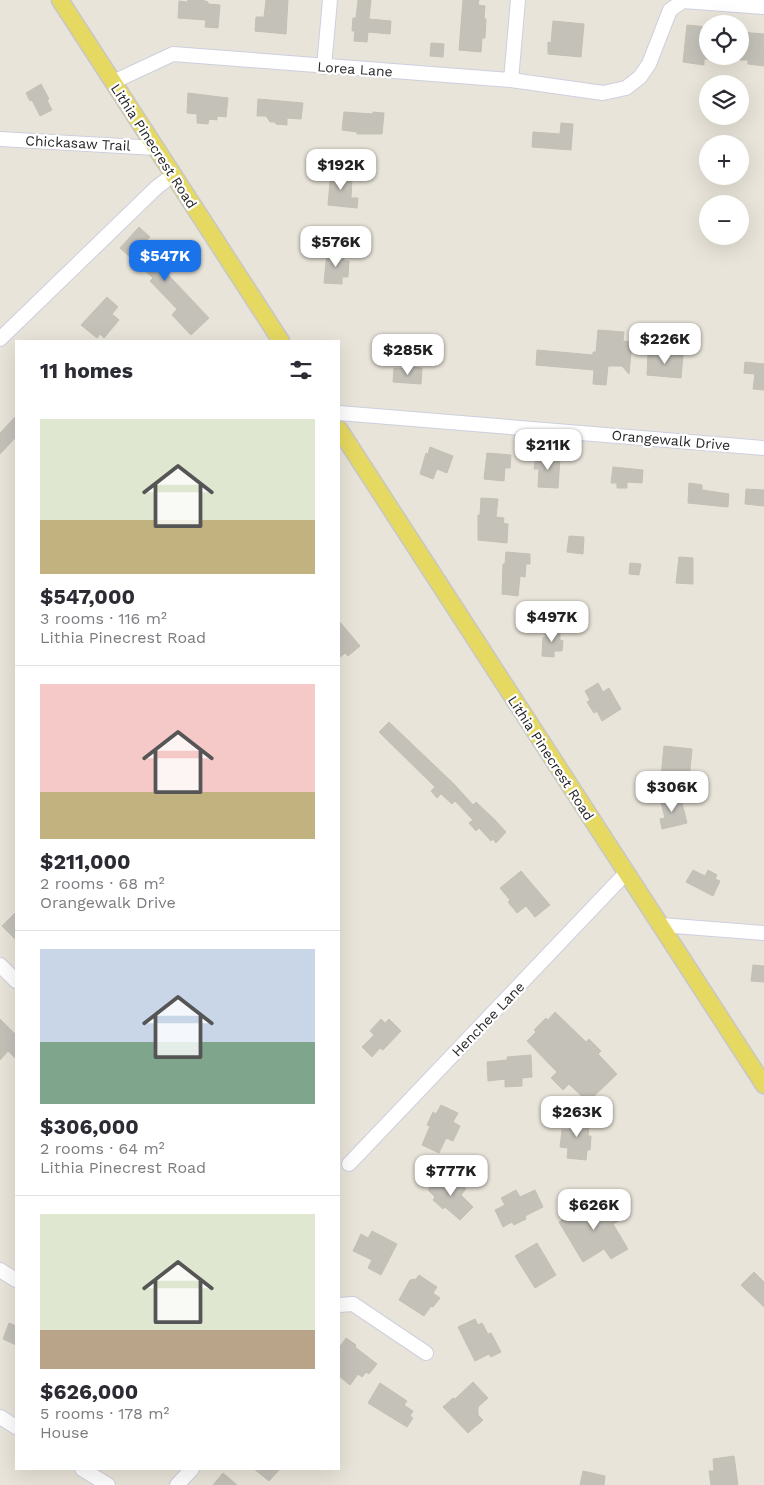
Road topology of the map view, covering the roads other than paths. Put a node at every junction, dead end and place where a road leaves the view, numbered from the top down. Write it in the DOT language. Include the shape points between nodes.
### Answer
graph roads {
  1 [pos="60,0"];
  2 [pos="330,0"];
  3 [pos="518,0"];
  4 [pos="764,8"];
  5 [pos="324,67"];
  6 [pos="511,80"];
  7 [pos="113,82"];
  8 [pos="0,139"];
  9 [pos="156,148"];
  10 [pos="173,175"];
  11 [pos="0,339"];
  12 [pos="280,340"];
  13 [pos="340,413"];
  14 [pos="340,431"];
  15 [pos="764,448"];
  16 [pos="626,874"];
  17 [pos="661,925"];
  18 [pos="764,933"];
  19 [pos="0,965"];
  20 [pos="15,980"];
  21 [pos="764,1086"];
  22 [pos="349,1164"];
  23 [pos="0,1270"];
  24 [pos="15,1279"];
  25 [pos="340,1305"];
  26 [pos="426,1353"];
  27 [pos="0,1417"];
  28 [pos="15,1426"];
  29 [pos="84,1470"];
  30 [pos="191,1470"];
  31 [pos="108,1485"];
  32 [pos="178,1485"];
  1 -- 7 [label="main road, Lithia Pinecrest Road"];
  2 -- 5 [label="street"];
  3 -- 6 [label="street"];
  4 -- 6 [label="street, Lorea Lane" via="682,1 670,10 649,64 626,88 602,93"];
  5 -- 6 [label="street, Lorea Lane"];
  5 -- 7 [label="street, Lorea Lane" via="173,54"];
  7 -- 9 [label="main road, Lithia Pinecrest Road"];
  8 -- 9 [label="street, Chickasaw Trail"];
  9 -- 10 [label="main road, Lithia Pinecrest Road"];
  10 -- 11 [label="street" via="156,186"];
  10 -- 12 [label="main road, Lithia Pinecrest Road"];
  13 -- 15 [label="street, Orangewalk Drive"];
  14 -- 16 [label="main road, Lithia Pinecrest Road"];
  16 -- 17 [label="main road, Lithia Pinecrest Road"];
  16 -- 22 [label="street, Henchee Lane"];
  17 -- 18 [label="street"];
  17 -- 21 [label="main road, Lithia Pinecrest Road"];
  19 -- 20 [label="street"];
  23 -- 24 [label="street"];
  25 -- 26 [label="street" via="353,1304"];
  27 -- 28 [label="street"];
  29 -- 31 [label="street"];
  30 -- 32 [label="street"];
}
